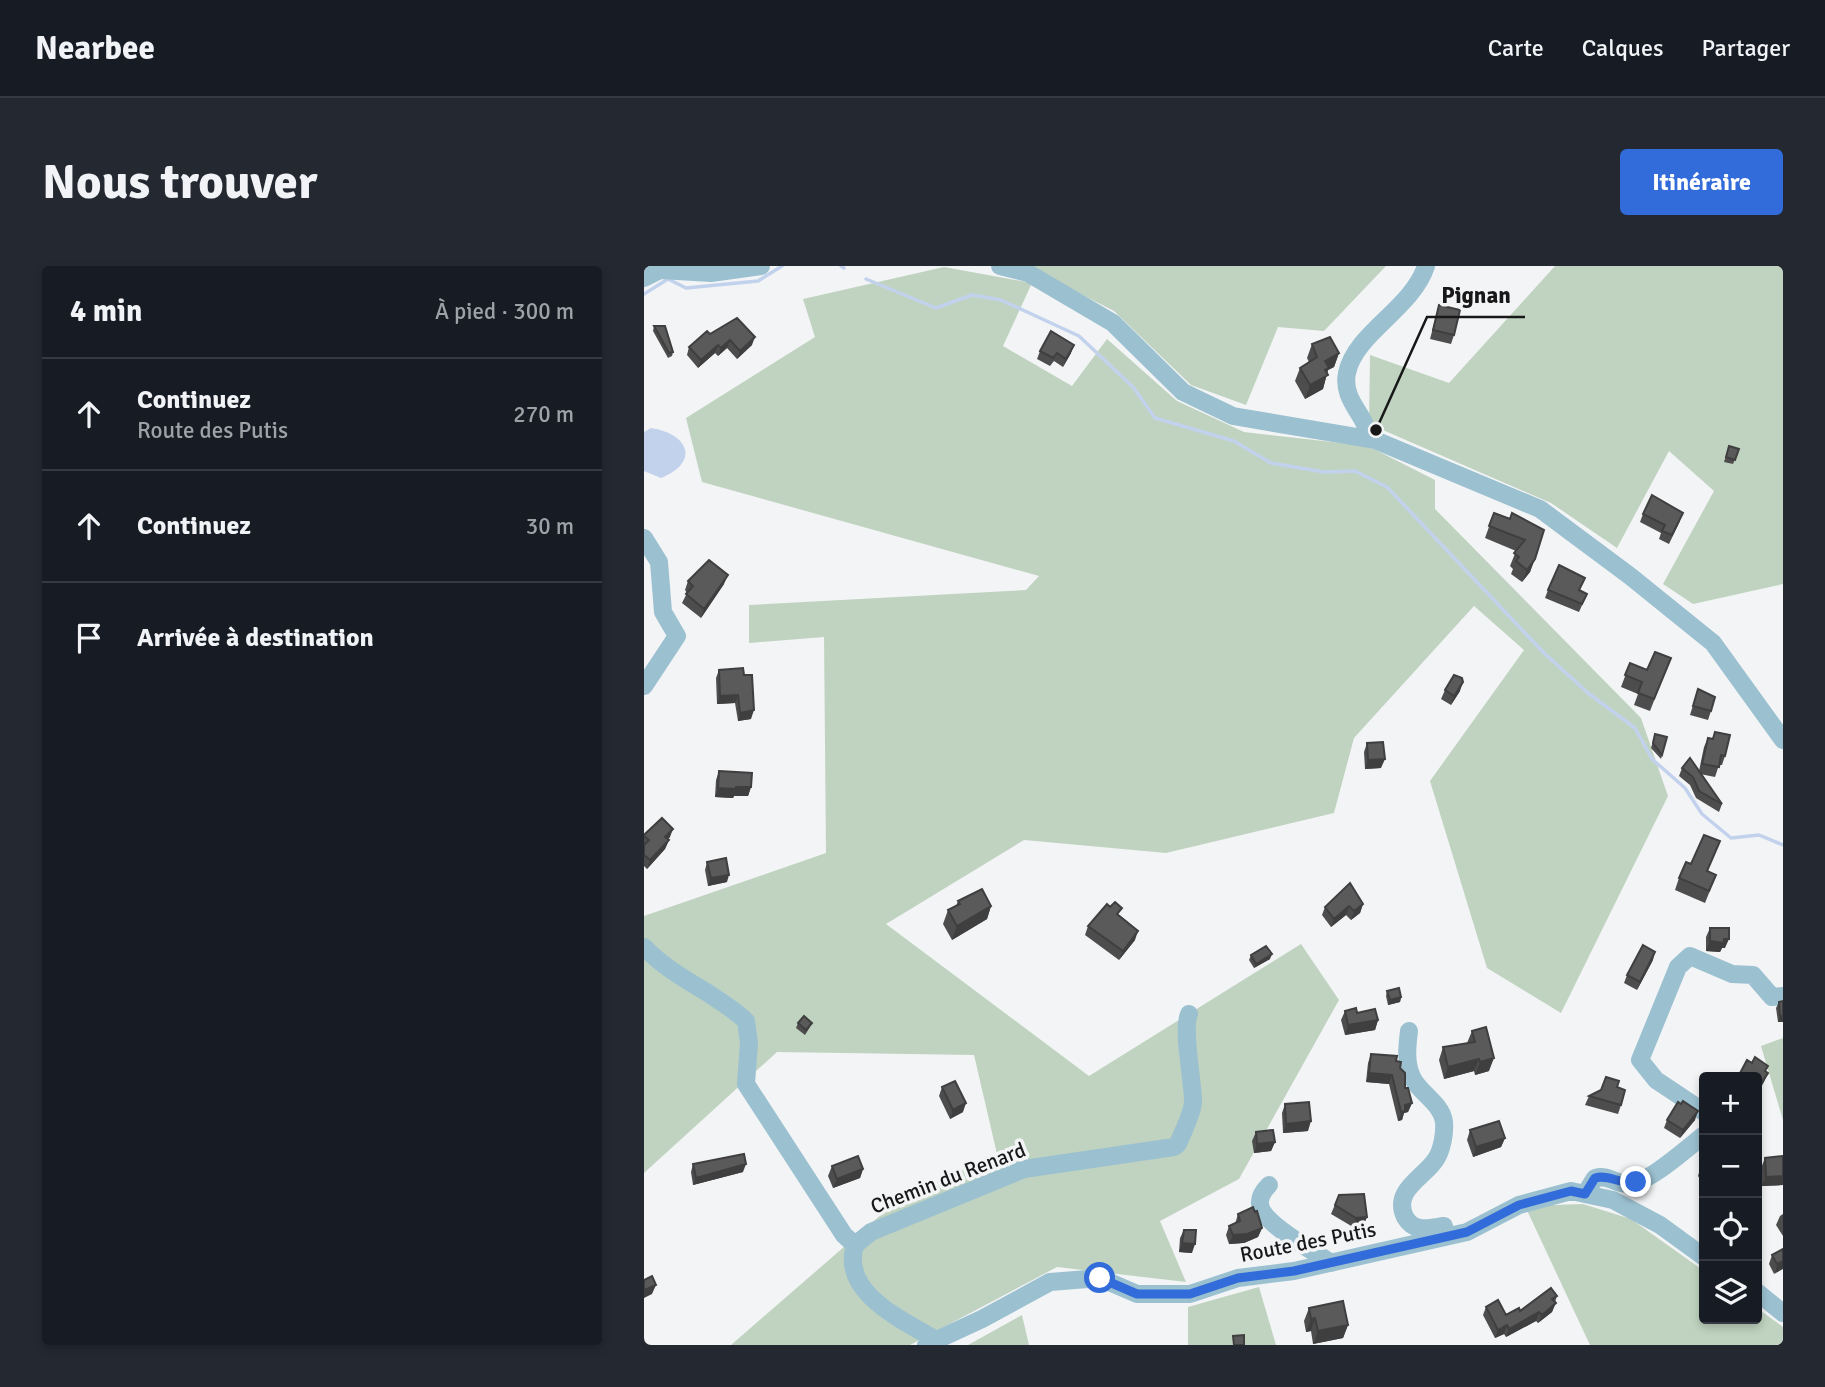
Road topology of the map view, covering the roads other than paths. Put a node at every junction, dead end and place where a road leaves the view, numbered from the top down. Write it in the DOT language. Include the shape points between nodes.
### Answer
graph roads {
  1 [pos="761,266"];
  2 [pos="1000,266"];
  3 [pos="1426,266"];
  4 [pos="644,278"];
  5 [pos="1367,438"];
  6 [pos="644,538"];
  7 [pos="647,673"];
  8 [pos="1783,740"];
  9 [pos="644,947"];
  10 [pos="1783,996"];
  11 [pos="1189,1014"];
  12 [pos="1409,1031"];
  13 [pos="1699,1109"];
  14 [pos="1699,1139"];
  15 [pos="1269,1185"];
  16 [pos="1585,1194"];
  17 [pos="1467,1232"];
  18 [pos="855,1245"];
  19 [pos="1699,1253"];
  20 [pos="1331,1263"];
  21 [pos="1762,1296"];
  22 [pos="1783,1313"];
  23 [pos="931,1343"];
  1 -- 4 [label="street" via="711,273 660,270"];
  2 -- 5 [label="street" via="1028,273 1113,323 1183,391 1233,416"];
  3 -- 5 [label="street" via="1411,296 1370,337 1348,369 1348,395 1366,427"];
  5 -- 8 [label="street" via="1540,509 1713,643"];
  6 -- 7 [label="street" via="659,562 663,612 677,636"];
  9 -- 18 [label="street" via="746,1021 746,1084 844,1235"];
  10 -- 13 [label="street" via="1772,997 1753,975 1732,974 1690,956 1678,968 1640,1060 1656,1080"];
  11 -- 18 [label="street, Chemin du Renard" via="1185,1023 1193,1104 1174,1147 1024,1169 871,1232"];
  12 -- 17 [label="street, Route des Putis" via="1408,1064 1413,1080 1445,1124 1436,1160 1404,1195 1404,1216 1421,1229 1447,1226"];
  14 -- 16 [label="street" via="1645,1179 1627,1184 1603,1176 1595,1178"];
  15 -- 20 [label="street" via="1261,1194 1262,1211 1270,1222"];
  16 -- 17 [label="street, Route des Putis" via="1571,1191 1519,1205"];
  16 -- 19 [label="street, Route des Putis" via="1613,1200"];
  17 -- 20 [label="street, Route des Putis"];
  18 -- 23 [label="street" via="852,1269 864,1290"];
  20 -- 23 [label="street, Route des Putis" via="1238,1278 1190,1294 1137,1294 1100,1278 1050,1282"];
  21 -- 22 [label="street"];
}
